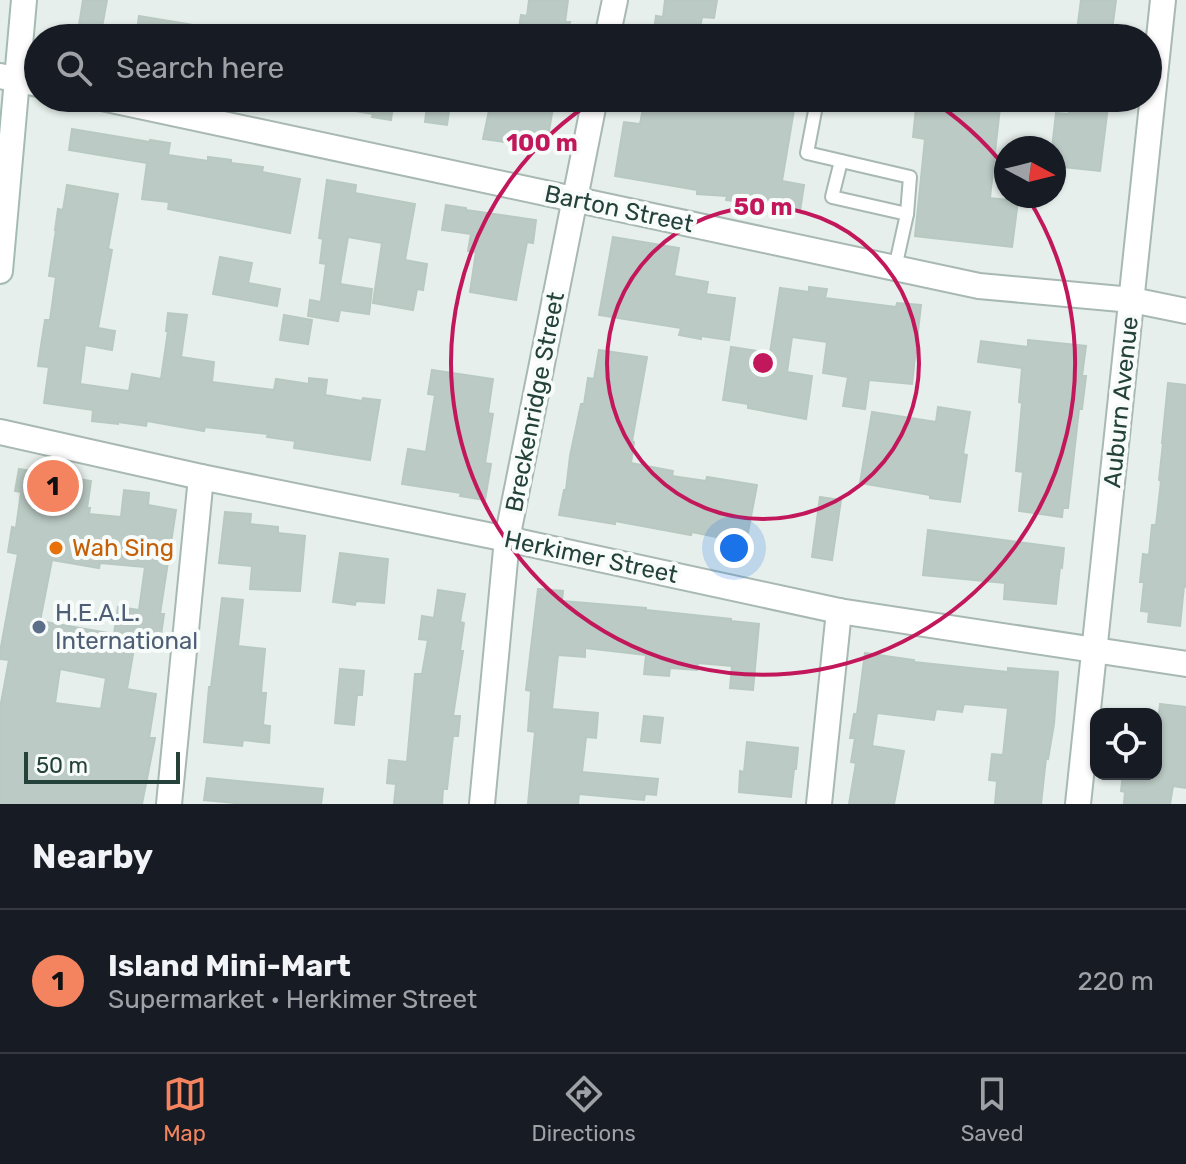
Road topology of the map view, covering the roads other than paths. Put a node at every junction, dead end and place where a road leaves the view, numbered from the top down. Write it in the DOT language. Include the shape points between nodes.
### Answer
graph roads {
  1 [pos="24,0"];
  2 [pos="615,0"];
  3 [pos="1163,0"];
  4 [pos="610,24"];
  5 [pos="1161,24"];
  6 [pos="18,80"];
  7 [pos="167,112"];
  8 [pos="592,112"];
  9 [pos="813,112"];
  10 [pos="1151,112"];
  11 [pos="841,161"];
  12 [pos="575,200"];
  13 [pos="907,214"];
  14 [pos="895,268"];
  15 [pos="0,271"];
  16 [pos="1132,300"];
  17 [pos="1186,311"];
  18 [pos="0,432"];
  19 [pos="201,477"];
  20 [pos="507,539"];
  21 [pos="839,611"];
  22 [pos="1095,650"];
  23 [pos="1186,664"];
  24 [pos="169,804"];
  25 [pos="482,804"];
  26 [pos="819,804"];
  27 [pos="1078,804"];
  1 -- 6 [label="street"];
  2 -- 4 [label="street"];
  3 -- 5 [label="street, Auburn Avenue"];
  6 -- 15 [label="street"];
  7 -- 12 [label="street, Barton Street"];
  8 -- 12 [label="street, Breckenridge Street"];
  9 -- 11 [label="lane" via="807,153"];
  10 -- 16 [label="street, Auburn Avenue"];
  11 -- 13 [label="lane" via="910,177"];
  11 -- 13 [label="lane" via="832,197"];
  12 -- 14 [label="street, Barton Street"];
  12 -- 20 [label="street, Breckenridge Street"];
  13 -- 14 [label="lane"];
  14 -- 16 [label="street, Barton Street" via="979,286"];
  16 -- 17 [label="street, Barton Street"];
  16 -- 22 [label="street, Auburn Avenue"];
  18 -- 19 [label="street, Herkimer Street"];
  19 -- 20 [label="street, Herkimer Street"];
  19 -- 24 [label="street"];
  20 -- 21 [label="street, Herkimer Street"];
  20 -- 25 [label="street, Breckenridge Street"];
  21 -- 22 [label="street, Herkimer Street"];
  21 -- 26 [label="street"];
  22 -- 23 [label="street, Herkimer Street"];
  22 -- 27 [label="street, Auburn Avenue"];
}
